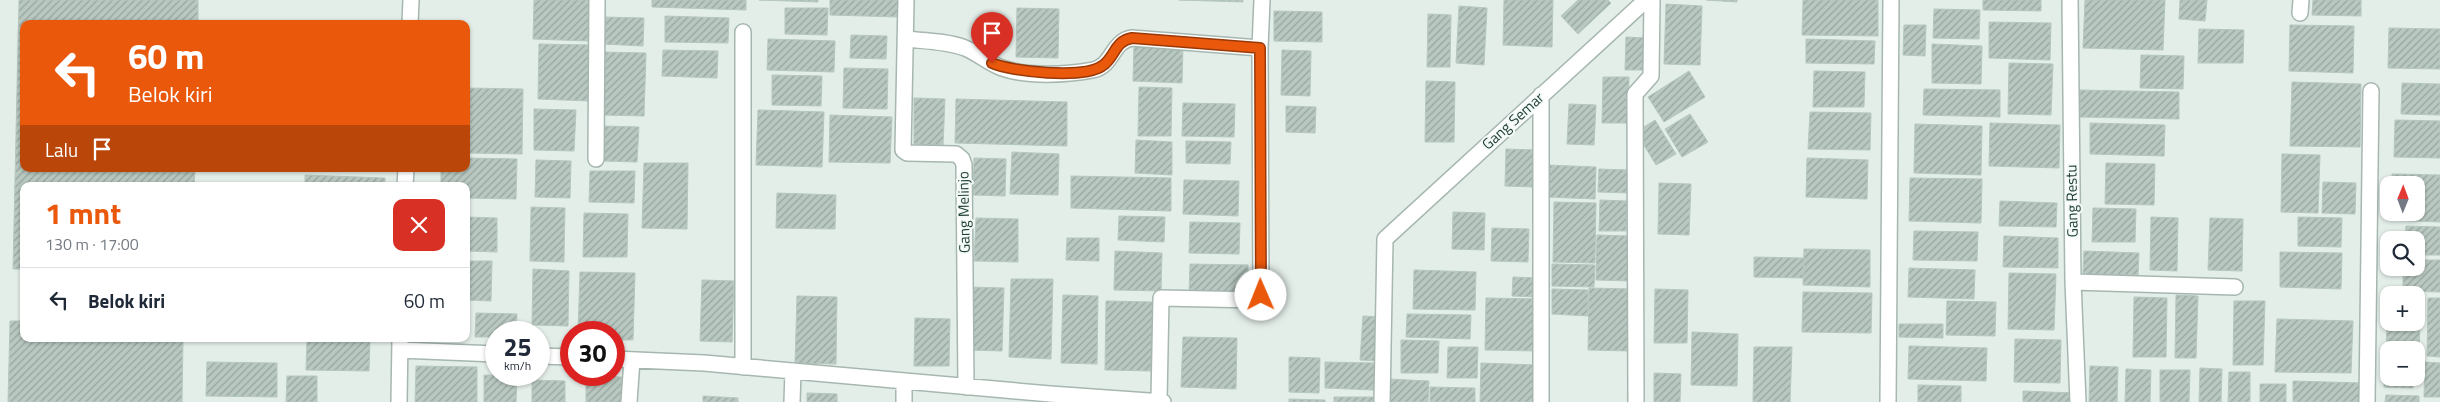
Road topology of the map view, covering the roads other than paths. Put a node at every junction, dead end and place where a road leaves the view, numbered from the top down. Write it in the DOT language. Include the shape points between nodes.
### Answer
graph roads {
  1 [pos="411,0"];
  2 [pos="597,0"];
  3 [pos="906,0"];
  4 [pos="1262,0"];
  5 [pos="1646,0"];
  6 [pos="1652,0"];
  7 [pos="1891,0"];
  8 [pos="2070,0"];
  9 [pos="410,20"];
  10 [pos="743,32"];
  11 [pos="905,39"];
  12 [pos="1260,48"];
  13 [pos="2371,91"];
  14 [pos="1541,95"];
  15 [pos="596,159"];
  16 [pos="2073,282"];
  17 [pos="2235,287"];
  18 [pos="400,344"];
  19 [pos="485,353"];
  20 [pos="625,360"];
  21 [pos="632,360"];
  22 [pos="743,367"];
  23 [pos="792,371"];
  24 [pos="904,381"];
  25 [pos="966,387"];
  26 [pos="1161,401"];
  27 [pos="399,402"];
  28 [pos="629,402"];
  29 [pos="792,402"];
  30 [pos="904,402"];
  31 [pos="1382,402"];
  32 [pos="1541,402"];
  33 [pos="1636,402"];
  34 [pos="1888,402"];
  35 [pos="2078,402"];
  36 [pos="2367,402"];
  1 -- 9 [label="street"];
  2 -- 15 [label="street"];
  3 -- 11 [label="street, Gang Melinjo"];
  4 -- 12 [label="street"];
  5 -- 14 [label="street, Gang Semar"];
  6 -- 33 [label="street" via="1650,76 1635,94"];
  7 -- 34 [label="street"];
  8 -- 16 [label="street, Gang Restu"];
  10 -- 22 [label="street"];
  11 -- 12 [label="street" via="966,48 1002,68 1041,73 1100,68 1121,42 1132,38"];
  11 -- 25 [label="street, Gang Melinjo" via="903,150 907,153 956,154 964,165"];
  12 -- 26 [label="street" via="1260,297 1256,300 1161,298"];
  13 -- 36 [label="street"];
  14 -- 31 [label="street, Gang Semar" via="1389,234 1384,245"];
  14 -- 32 [label="street"];
  16 -- 17 [label="street"];
  16 -- 35 [label="street, Gang Restu"];
  18 -- 19 [label="street"];
  18 -- 27 [label="street"];
  20 -- 21 [label="street"];
  21 -- 22 [label="street"];
  21 -- 28 [label="street"];
  22 -- 23 [label="street"];
  23 -- 24 [label="street"];
  23 -- 29 [label="street"];
  24 -- 25 [label="street"];
  24 -- 30 [label="street"];
  25 -- 26 [label="street"];
}
